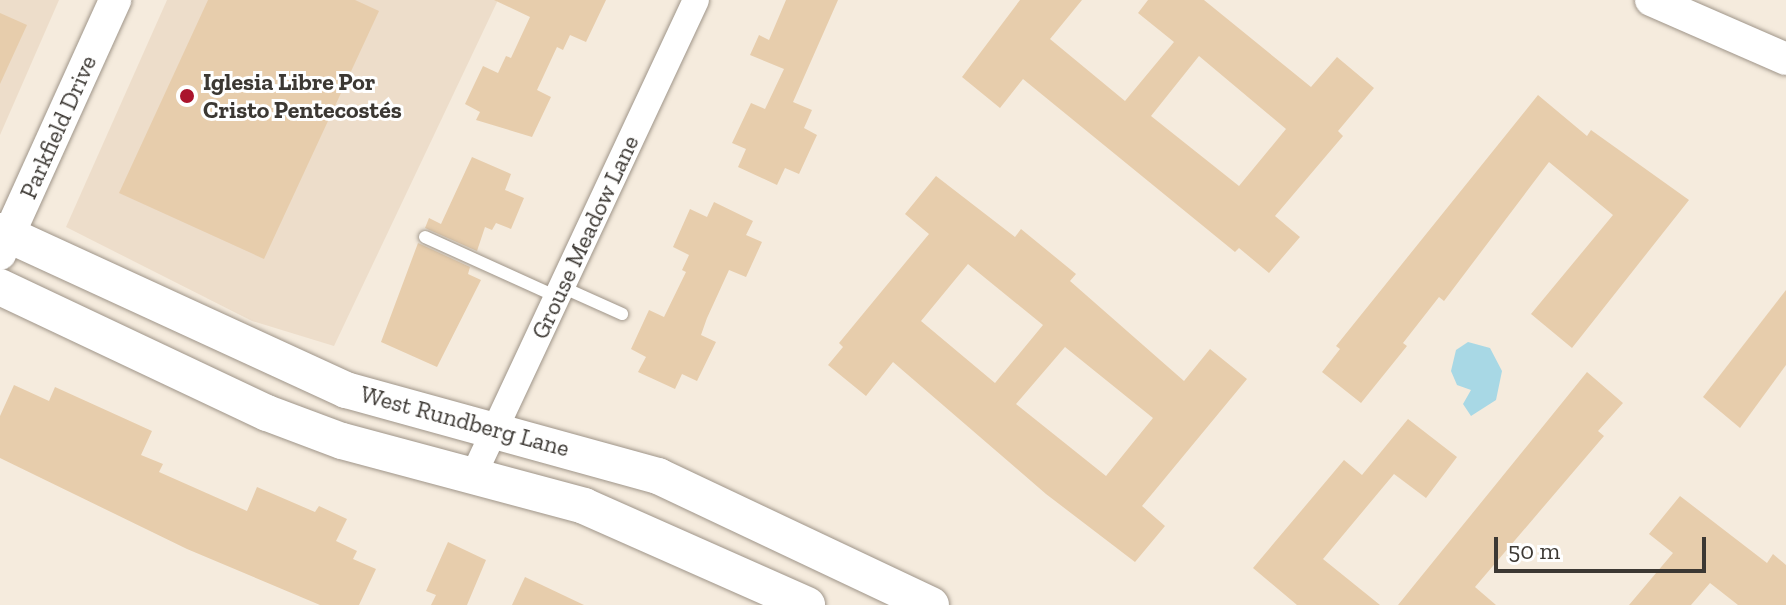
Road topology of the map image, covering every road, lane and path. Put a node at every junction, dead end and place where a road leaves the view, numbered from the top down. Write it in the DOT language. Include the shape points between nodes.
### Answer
graph roads {
  1 [pos="696,0"];
  2 [pos="1651,0"];
  3 [pos="111,1"];
  4 [pos="1786,59"];
  5 [pos="425,237"];
  6 [pos="3,240"];
  7 [pos="0,287"];
  8 [pos="559,292"];
  9 [pos="622,314"];
  10 [pos="496,428"];
  11 [pos="474,474"];
  12 [pos="802,604"];
  13 [pos="931,605"];
  1 -- 8 [label="street, Grouse Meadow Lane"];
  2 -- 4 [label="street"];
  3 -- 6 [label="street, Parkfield Drive"];
  5 -- 8 [label="lane"];
  6 -- 10 [label="main road, West Rundberg Lane" via="346,390"];
  7 -- 11 [label="main road, West Rundberg Lane" via="267,413 342,441"];
  8 -- 9 [label="lane"];
  8 -- 10 [label="street, Grouse Meadow Lane"];
  10 -- 11 [label="street, Grouse Meadow Lane"];
  10 -- 13 [label="main road, West Rundberg Lane" via="658,476"];
  11 -- 12 [label="main road, West Rundberg Lane" via="623,520"];
}
